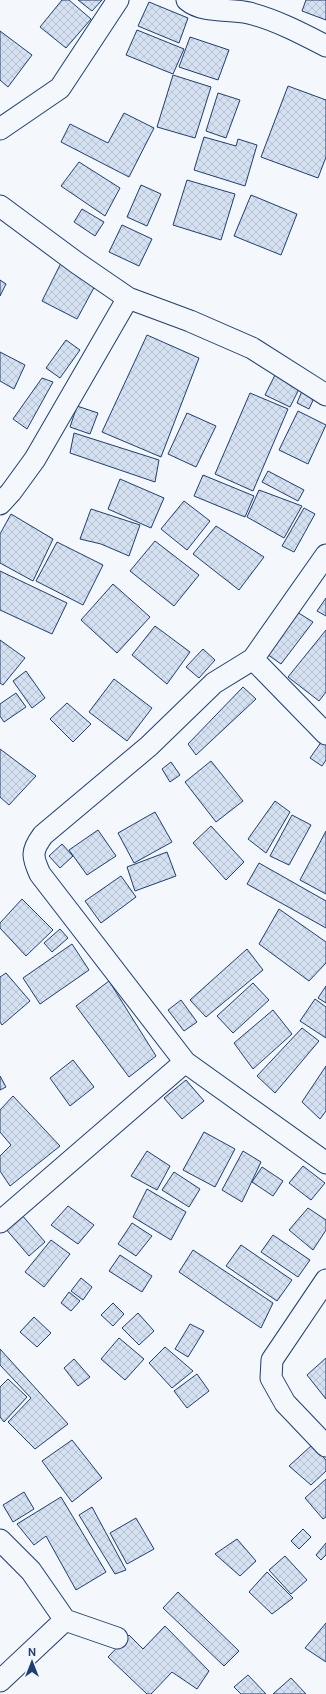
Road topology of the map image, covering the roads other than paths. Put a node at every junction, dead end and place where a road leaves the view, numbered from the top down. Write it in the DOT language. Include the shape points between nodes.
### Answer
graph roads {
  1 [pos="118,0"];
  2 [pos="187,0"];
  3 [pos="326,46"];
  4 [pos="0,129"];
  5 [pos="0,206"];
  6 [pos="128,298"];
  7 [pos="326,395"];
  8 [pos="0,504"];
  9 [pos="326,555"];
  10 [pos="253,658"];
  11 [pos="326,734"];
  12 [pos="185,1062"];
  13 [pos="326,1163"];
  14 [pos="0,1222"];
  15 [pos="326,1280"];
  16 [pos="326,1446"];
  17 [pos="0,1540"];
  18 [pos="65,1620"];
  19 [pos="116,1638"];
  20 [pos="0,1681"];
  1 -- 4 [label="street" via="60,88"];
  2 -- 3 [label="street" via="194,6 248,13 286,26"];
  5 -- 6 [label="street"];
  6 -- 7 [label="street" via="252,348"];
  6 -- 8 [label="street" via="34,459 12,492"];
  9 -- 10 [label="street"];
  10 -- 11 [label="street"];
  10 -- 12 [label="street" via="214,684 149,746 43,835 34,848 34,860 40,874"];
  12 -- 13 [label="street"];
  12 -- 14 [label="street"];
  15 -- 16 [label="street" via="272,1360 271,1378 285,1403"];
  17 -- 18 [label="street" via="31,1571"];
  18 -- 19 [label="street"];
  18 -- 20 [label="street"];
}
